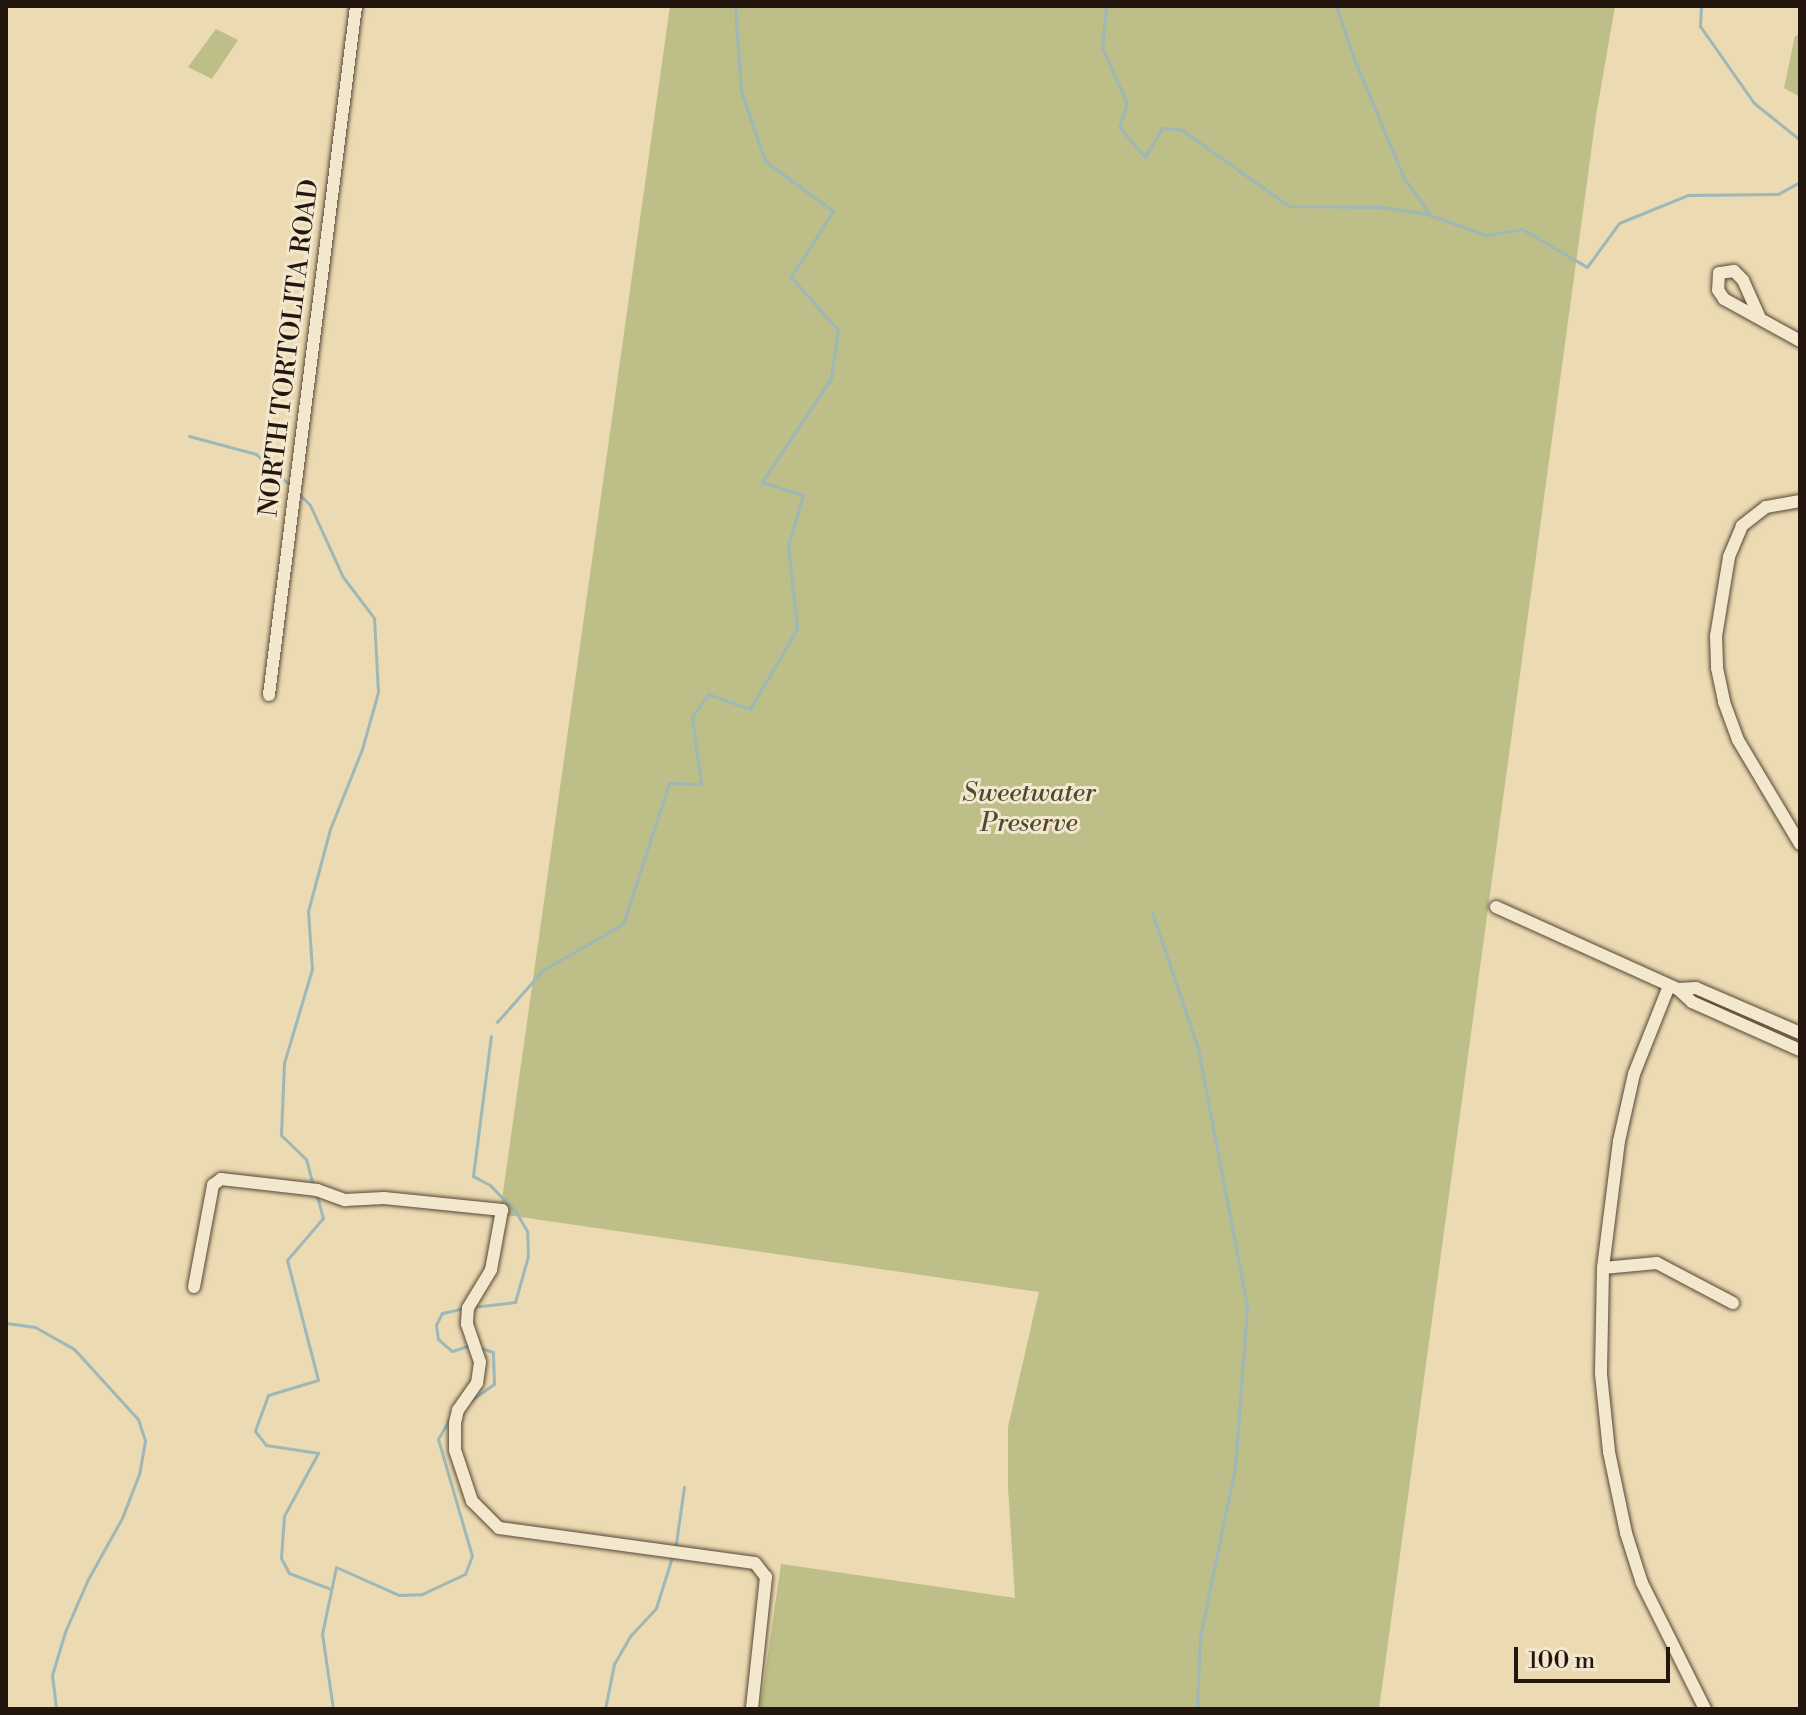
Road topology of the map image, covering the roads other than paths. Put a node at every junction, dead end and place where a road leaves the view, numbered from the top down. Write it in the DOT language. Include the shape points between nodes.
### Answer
graph roads {
  1 [pos="356,6"];
  2 [pos="1759,316"];
  3 [pos="1800,341"];
  4 [pos="1800,501"];
  5 [pos="269,695"];
  6 [pos="1800,844"];
  7 [pos="1496,907"];
  8 [pos="1674,988"];
  9 [pos="1800,1033"];
  10 [pos="1800,1050"];
  11 [pos="1603,1268"];
  12 [pos="194,1287"];
  13 [pos="1733,1303"];
  14 [pos="752,1709"];
  15 [pos="1705,1709"];
  1 -- 5 [label="street, NORTH TORTOLITA ROAD"];
  2 -- 3 [label="street"];
  4 -- 6 [label="street" via="1766,507 1742,526 1729,557 1716,636 1724,702 1738,740"];
  7 -- 8 [label="street"];
  8 -- 9 [label="street" via="1696,988"];
  8 -- 10 [label="street" via="1692,1002"];
  8 -- 11 [label="street" via="1632,1084"];
  11 -- 13 [label="street" via="1657,1263"];
  11 -- 15 [label="street" via="1601,1374 1609,1452 1626,1533 1642,1583"];
  12 -- 14 [label="street" via="213,1185 221,1179 317,1190 345,1200 384,1198 502,1210 491,1270 468,1308 467,1324 480,1362 477,1383 455,1423 455,1450 472,1501 499,1528 755,1563 766,1577"];
}
